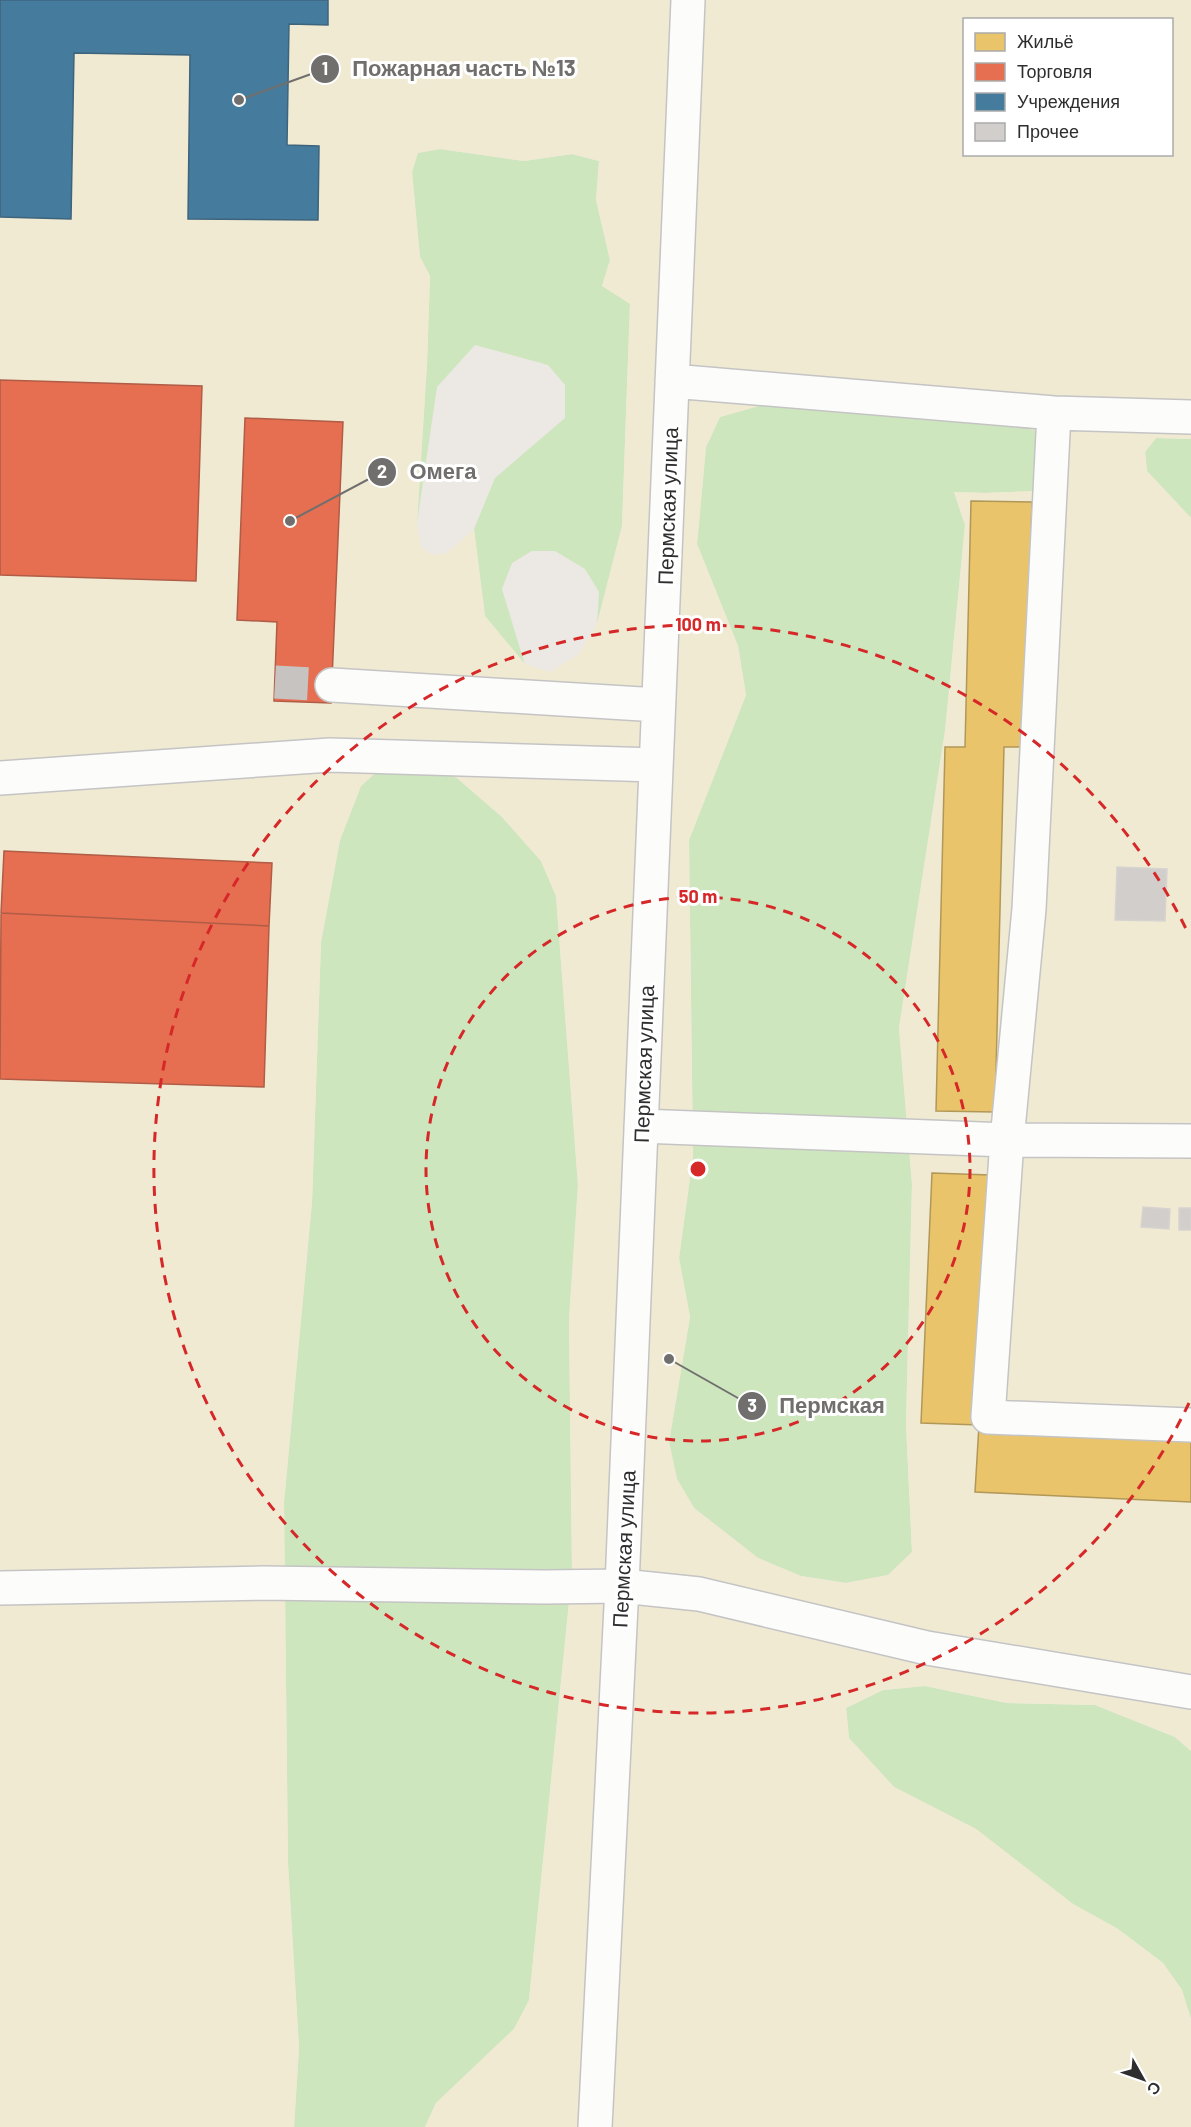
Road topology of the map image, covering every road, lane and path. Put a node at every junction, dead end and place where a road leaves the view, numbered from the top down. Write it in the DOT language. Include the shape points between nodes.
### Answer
graph roads {
  1 [pos="687,0"];
  2 [pos="672,381"];
  3 [pos="1054,413"];
  4 [pos="1191,417"];
  5 [pos="332,685"];
  6 [pos="658,705"];
  7 [pos="656,765"];
  8 [pos="0,778"];
  9 [pos="641,1126"];
  10 [pos="1007,1140"];
  11 [pos="1191,1141"];
  12 [pos="1191,1425"];
  13 [pos="622,1586"];
  14 [pos="0,1588"];
  15 [pos="1191,1692"];
  16 [pos="595,2127"];
  1 -- 2 [label="street, Пермская улица"];
  2 -- 3 [label="street"];
  2 -- 6 [label="street, Пермская улица"];
  3 -- 4 [label="street"];
  3 -- 10 [label="street" via="1029,909"];
  5 -- 6 [label="street"];
  6 -- 7 [label="street, Пермская улица"];
  7 -- 8 [label="street" via="330,755"];
  7 -- 9 [label="street, Пермская улица"];
  9 -- 10 [label="street"];
  9 -- 13 [label="street, Пермская улица"];
  10 -- 11 [label="street"];
  10 -- 12 [label="street" via="988,1417"];
  13 -- 14 [label="street" via="263,1583"];
  13 -- 15 [label="street" via="699,1593 927,1648"];
  13 -- 16 [label="street, Пермская улица"];
}
